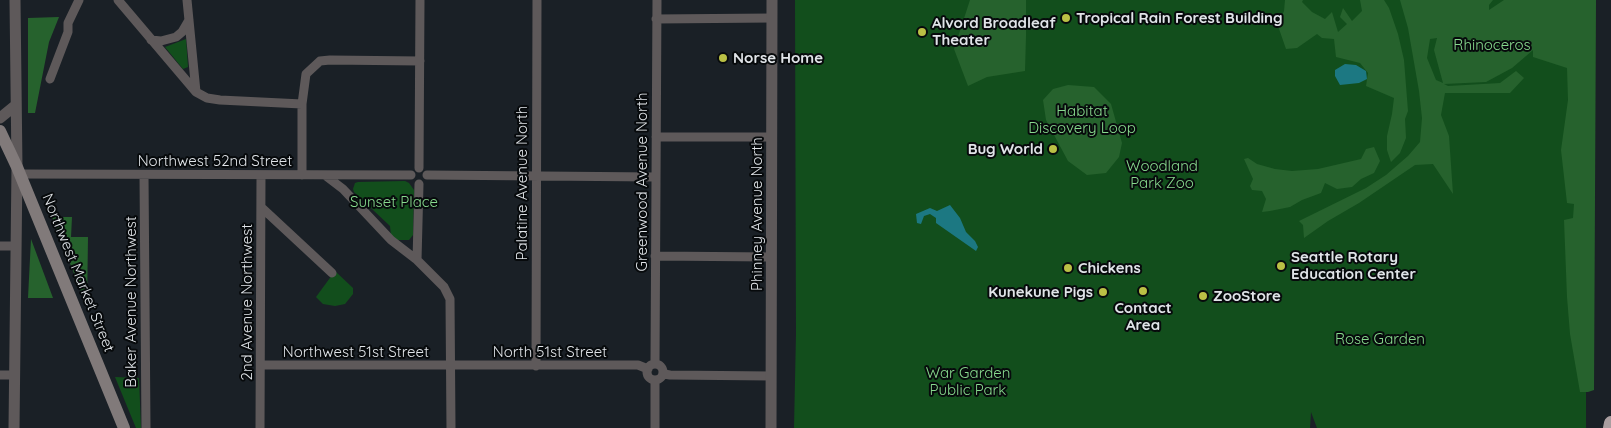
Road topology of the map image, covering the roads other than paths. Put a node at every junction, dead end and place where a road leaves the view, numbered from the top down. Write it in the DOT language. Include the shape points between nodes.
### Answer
graph roads {
  1 [pos="15,0"];
  2 [pos="79,0"];
  3 [pos="118,0"];
  4 [pos="187,0"];
  5 [pos="420,0"];
  6 [pos="537,0"];
  7 [pos="656,0"];
  8 [pos="772,0"];
  9 [pos="772,18"];
  10 [pos="189,19"];
  11 [pos="656,19"];
  12 [pos="152,40"];
  13 [pos="420,60"];
  14 [pos="50,79"];
  15 [pos="196,92"];
  16 [pos="302,104"];
  17 [pos="16,105"];
  18 [pos="0,118"];
  19 [pos="0,131"];
  20 [pos="656,137"];
  21 [pos="772,137"];
  22 [pos="419,168"];
  23 [pos="18,171"];
  24 [pos="144,175"];
  25 [pos="261,175"];
  26 [pos="302,175"];
  27 [pos="411,175"];
  28 [pos="427,175"];
  29 [pos="326,176"];
  30 [pos="536,177"];
  31 [pos="655,177"];
  32 [pos="419,184"];
  33 [pos="31,202"];
  34 [pos="261,207"];
  35 [pos="16,224"];
  36 [pos="0,246"];
  37 [pos="15,246"];
  38 [pos="655,256"];
  39 [pos="771,257"];
  40 [pos="417,260"];
  41 [pos="332,273"];
  42 [pos="261,365"];
  43 [pos="451,366"];
  44 [pos="536,366"];
  45 [pos="651,366"];
  46 [pos="664,374"];
  47 [pos="0,375"];
  48 [pos="14,375"];
  49 [pos="771,376"];
  50 [pos="655,380"];
  51 [pos="1611,423"];
  52 [pos="14,428"];
  53 [pos="124,428"];
  54 [pos="146,428"];
  55 [pos="260,428"];
  56 [pos="452,428"];
  57 [pos="654,428"];
  58 [pos="771,428"];
  59 [pos="1610,428"];
  1 -- 17 [label="street"];
  2 -- 14 [label="street"];
  3 -- 12 [label="street"];
  4 -- 10 [label="street"];
  5 -- 13 [label="street"];
  6 -- 30 [label="street, Palatine Avenue North"];
  7 -- 11 [label="street, Greenwood Avenue North"];
  8 -- 9 [label="street, Phinney Avenue North"];
  9 -- 11 [label="street"];
  9 -- 21 [label="street, Phinney Avenue North"];
  10 -- 12 [label="street" via="176,37"];
  10 -- 15 [label="street"];
  11 -- 20 [label="street, Greenwood Avenue North"];
  12 -- 15 [label="street"];
  13 -- 16 [label="street" via="320,61 306,74"];
  13 -- 22 [label="street"];
  15 -- 16 [label="street" via="220,100"];
  16 -- 26 [label="street"];
  17 -- 18 [label="street"];
  17 -- 23 [label="street"];
  19 -- 23 [label="main road, Northwest Market Street"];
  20 -- 21 [label="street"];
  20 -- 31 [label="street, Greenwood Avenue North"];
  21 -- 39 [label="street, Phinney Avenue North"];
  22 -- 27 [label="street"];
  22 -- 28 [label="street"];
  23 -- 24 [label="street, Northwest 52nd Street"];
  23 -- 33 [label="main road, Northwest Market Street"];
  23 -- 35 [label="street"];
  24 -- 25 [label="street, Northwest 52nd Street"];
  24 -- 54 [label="street, Baker Avenue Northwest"];
  25 -- 26 [label="street, Northwest 52nd Street"];
  25 -- 34 [label="street, 2nd Avenue Northwest"];
  26 -- 29 [label="street, Northwest 52nd Street"];
  27 -- 29 [label="street, Northwest 52nd Street"];
  27 -- 32 [label="street"];
  28 -- 30 [label="street"];
  28 -- 32 [label="street"];
  29 -- 40 [label="street" via="343,189 391,240"];
  30 -- 31 [label="street"];
  30 -- 44 [label="street, Palatine Avenue North"];
  31 -- 38 [label="street, Greenwood Avenue North"];
  32 -- 40 [label="street"];
  33 -- 35 [label="street" via="20,212"];
  33 -- 53 [label="main road, Northwest Market Street"];
  34 -- 41 [label="street"];
  34 -- 42 [label="street, 2nd Avenue Northwest"];
  35 -- 37 [label="street"];
  36 -- 37 [label="street"];
  37 -- 48 [label="street"];
  38 -- 39 [label="street"];
  38 -- 45 [label="street, Greenwood Avenue North"];
  39 -- 49 [label="street, Phinney Avenue North"];
  40 -- 43 [label="street" via="444,287 450,299"];
  42 -- 43 [label="street, Northwest 51st Street"];
  42 -- 55 [label="street, 2nd Avenue Northwest"];
  43 -- 44 [label="street, North 51st Street"];
  43 -- 56 [label="street"];
  44 -- 45 [label="street, North 51st Street"];
  45 -- 46 [label="street" via="662,366"];
  45 -- 50 [label="street" via="648,376"];
  46 -- 49 [label="street"];
  46 -- 50 [label="street"];
  47 -- 48 [label="street"];
  48 -- 52 [label="street"];
  49 -- 58 [label="street, Phinney Avenue North"];
  50 -- 57 [label="street"];
  51 -- 59 [label="highway"];
}
